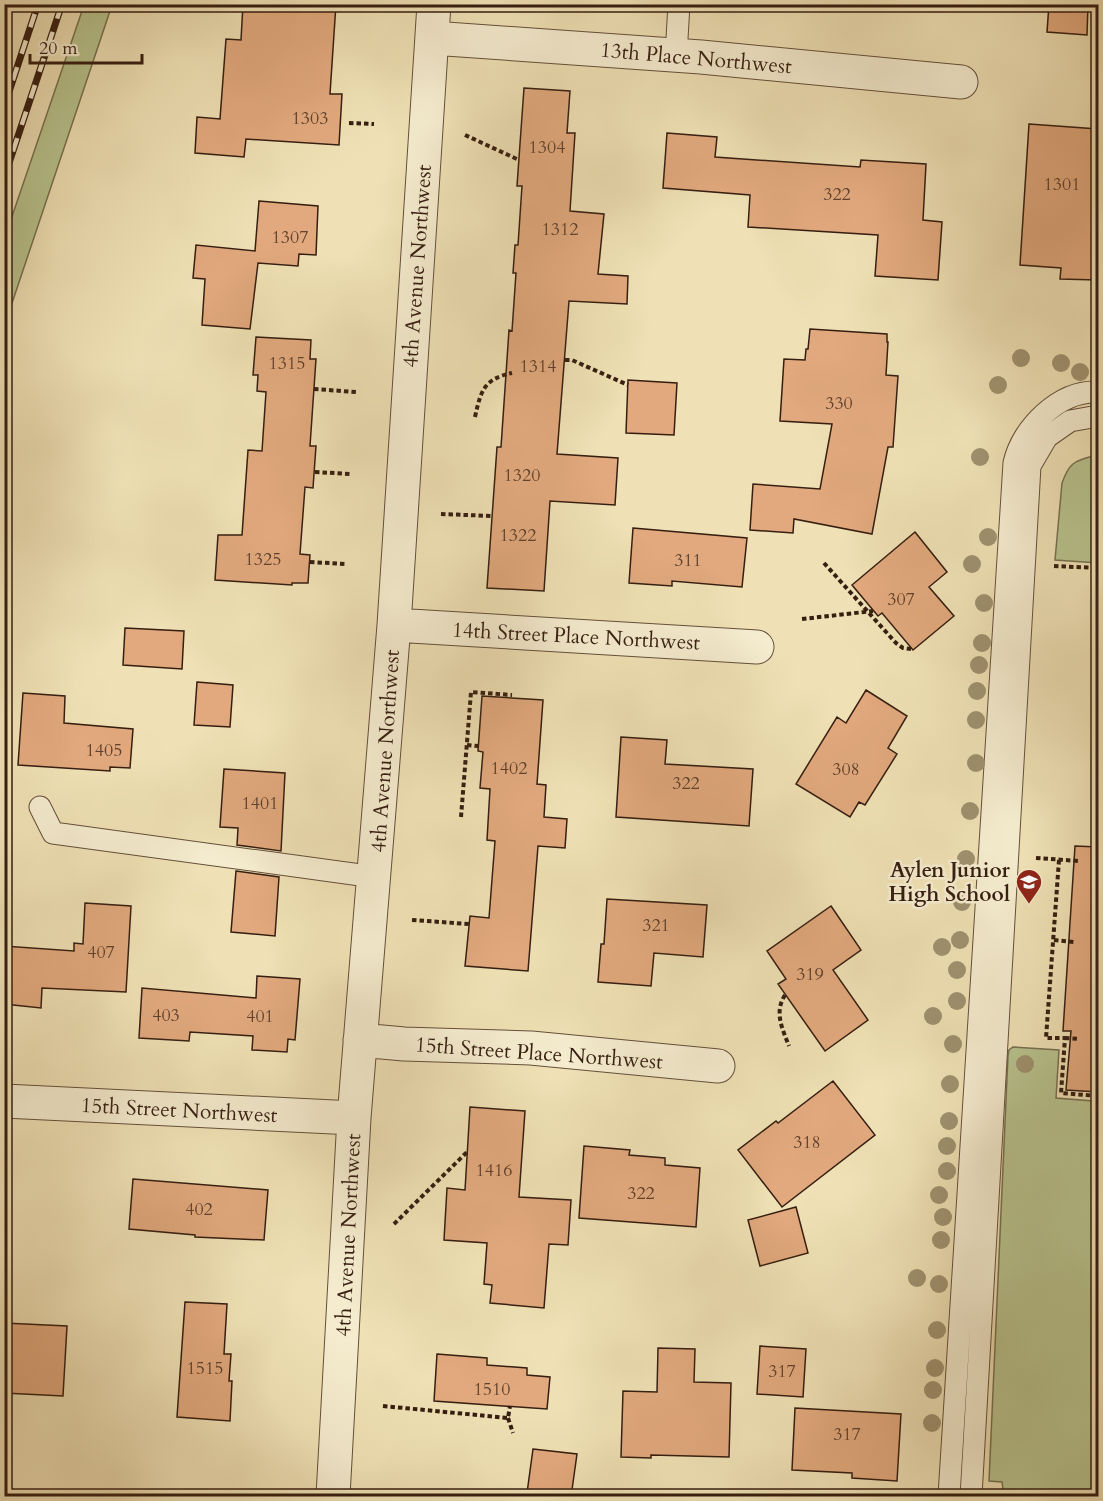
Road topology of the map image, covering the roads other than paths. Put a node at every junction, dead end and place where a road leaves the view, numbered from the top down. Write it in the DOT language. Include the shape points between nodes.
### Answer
graph roads {
  1 [pos="434,4"];
  2 [pos="679,4"];
  3 [pos="432,38"];
  4 [pos="676,56"];
  5 [pos="961,82"];
  6 [pos="1098,392"];
  7 [pos="1098,416"];
  8 [pos="394,625"];
  9 [pos="757,647"];
  10 [pos="40,807"];
  11 [pos="375,877"];
  12 [pos="360,1040"];
  13 [pos="718,1066"];
  14 [pos="4,1101"];
  15 [pos="354,1118"];
  16 [pos="333,1497"];
  17 [pos="949,1497"];
  18 [pos="971,1497"];
  1 -- 3 [label="street, 4th Avenue Northwest"];
  2 -- 4 [label="lane"];
  3 -- 4 [label="street, 13th Place Northwest"];
  3 -- 8 [label="street, 4th Avenue Northwest"];
  4 -- 5 [label="street, 13th Place Northwest"];
  6 -- 17 [label="lane" via="1065,400 1046,412 1022,440 1014,463"];
  7 -- 18 [label="lane" via="1070,421 1047,437 1030,466"];
  8 -- 9 [label="street, 14th Street Place Northwest"];
  8 -- 11 [label="street, 4th Avenue Northwest"];
  10 -- 11 [label="lane" via="53,833"];
  11 -- 12 [label="street, 4th Avenue Northwest"];
  12 -- 13 [label="street, 15th Street Place Northwest" via="531,1048"];
  12 -- 15 [label="street, 4th Avenue Northwest"];
  14 -- 15 [label="street, 15th Street Northwest"];
  15 -- 16 [label="street, 4th Avenue Northwest"];
}
